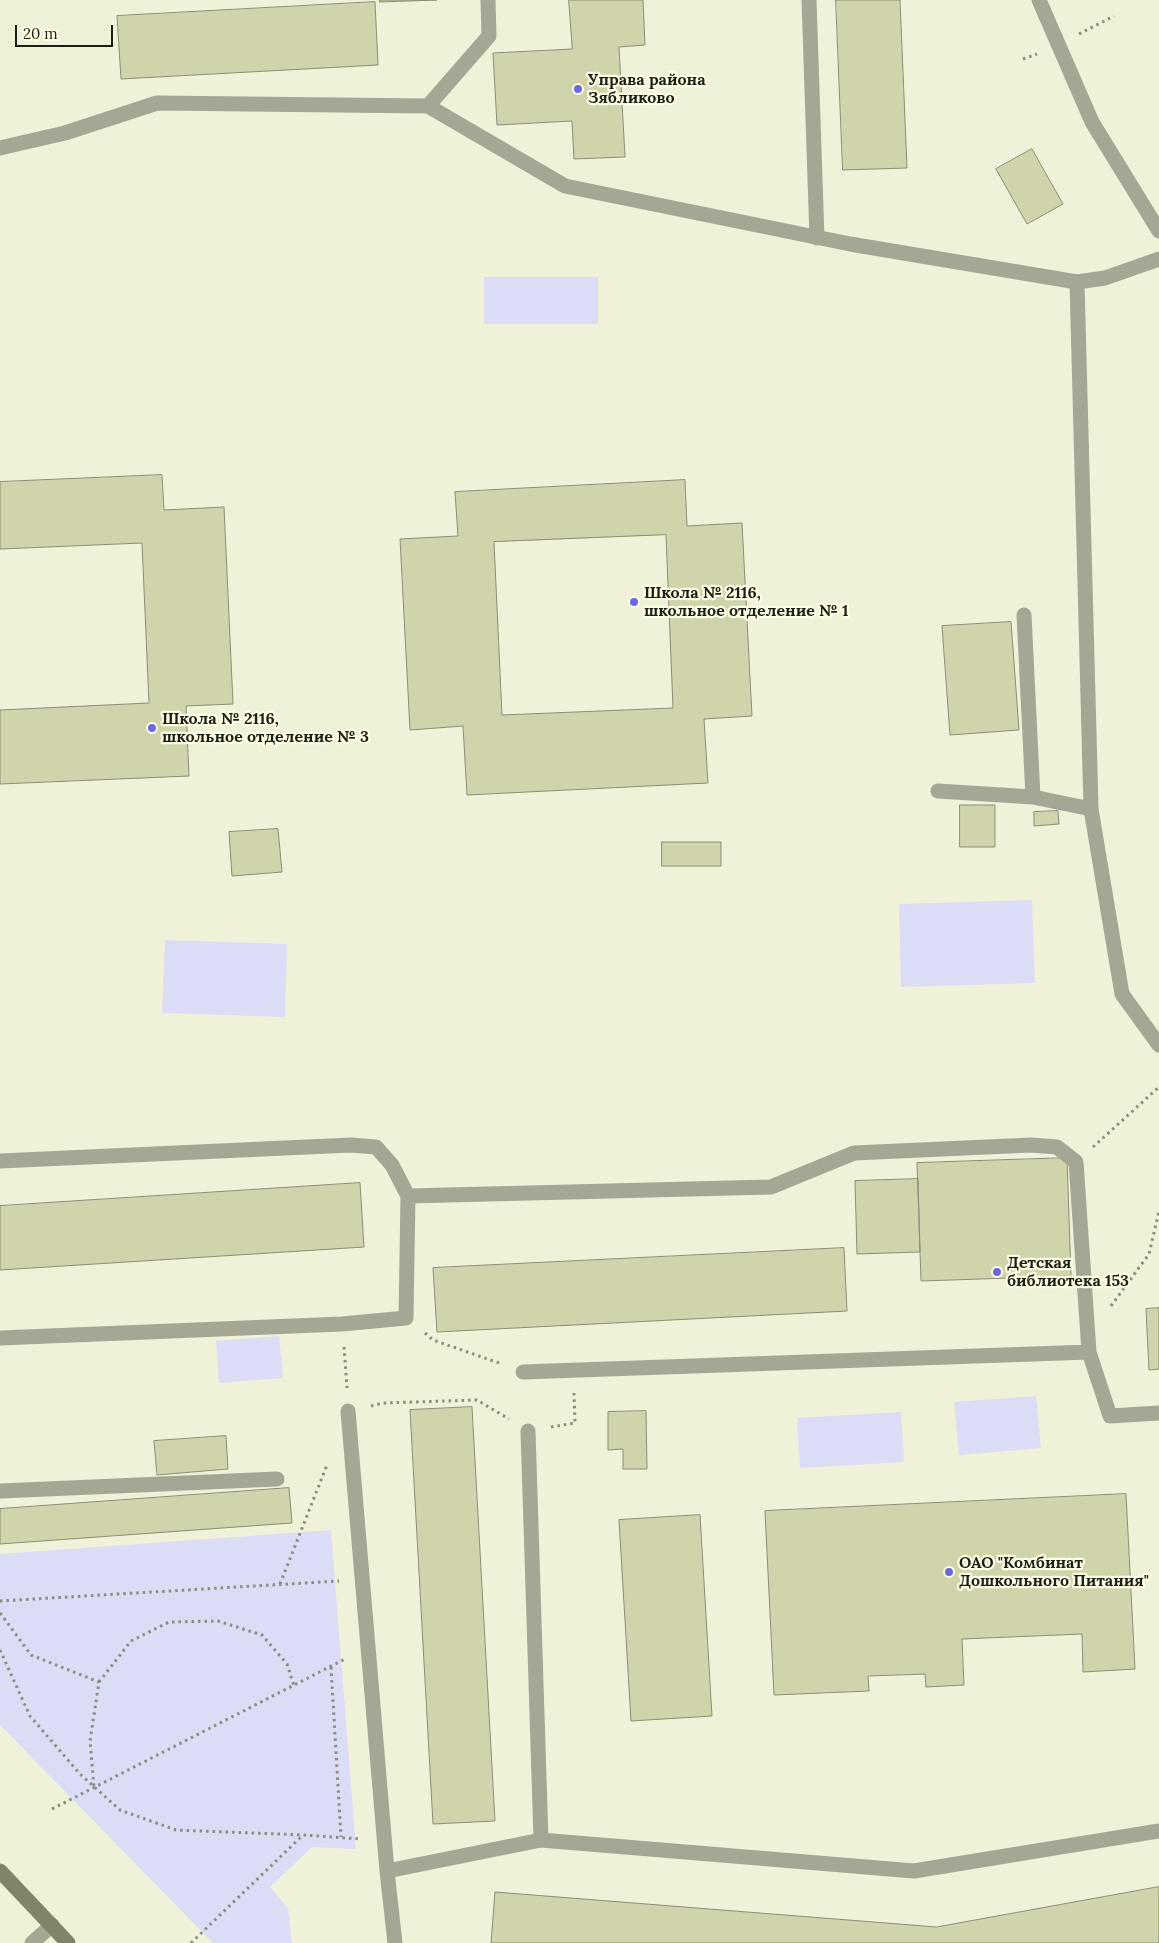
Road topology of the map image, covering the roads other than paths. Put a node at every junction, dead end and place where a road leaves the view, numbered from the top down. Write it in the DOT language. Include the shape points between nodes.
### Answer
graph roads {
  1 [pos="488,0"];
  2 [pos="809,0"];
  3 [pos="1039,0"];
  4 [pos="428,106"];
  5 [pos="0,148"];
  6 [pos="1159,231"];
  7 [pos="817,238"];
  8 [pos="1159,259"];
  9 [pos="1077,282"];
  10 [pos="1024,615"];
  11 [pos="938,791"];
  12 [pos="1033,797"];
  13 [pos="1091,809"];
  14 [pos="1159,1045"];
  15 [pos="0,1161"];
  16 [pos="408,1196"];
  17 [pos="0,1338"];
  18 [pos="1089,1344"];
  19 [pos="523,1372"];
  20 [pos="348,1412"];
  21 [pos="1159,1413"];
  22 [pos="528,1431"];
  23 [pos="277,1479"];
  24 [pos="0,1491"];
  25 [pos="1159,1831"];
  26 [pos="541,1840"];
  27 [pos="0,1871"];
  28 [pos="387,1871"];
  29 [pos="52,1925"];
  30 [pos="32,1943"];
  31 [pos="68,1943"];
  32 [pos="396,1943"];
  1 -- 4 [label="street" via="489,36"];
  2 -- 7 [label="street"];
  3 -- 6 [label="street" via="1092,122"];
  4 -- 5 [label="street" via="157,103 65,133"];
  4 -- 7 [label="street" via="565,186"];
  7 -- 9 [label="street"];
  8 -- 9 [label="street" via="1105,278"];
  9 -- 13 [label="street"];
  10 -- 12 [label="street"];
  11 -- 12 [label="street"];
  12 -- 13 [label="street"];
  13 -- 14 [label="street" via="1122,994"];
  15 -- 16 [label="street" via="368,1146 376,1147 392,1165"];
  16 -- 17 [label="street" via="406,1318 342,1324"];
  16 -- 18 [label="street" via="771,1186 854,1153 1031,1145 1058,1147 1076,1162"];
  18 -- 19 [label="street"];
  18 -- 21 [label="street" via="1110,1416"];
  20 -- 28 [label="street"];
  22 -- 26 [label="street"];
  23 -- 24 [label="street"];
  25 -- 26 [label="street" via="914,1871"];
  26 -- 28 [label="street"];
  27 -- 29 [label="street"];
  28 -- 32 [label="street"];
  29 -- 30 [label="street"];
  29 -- 31 [label="street"];
}
